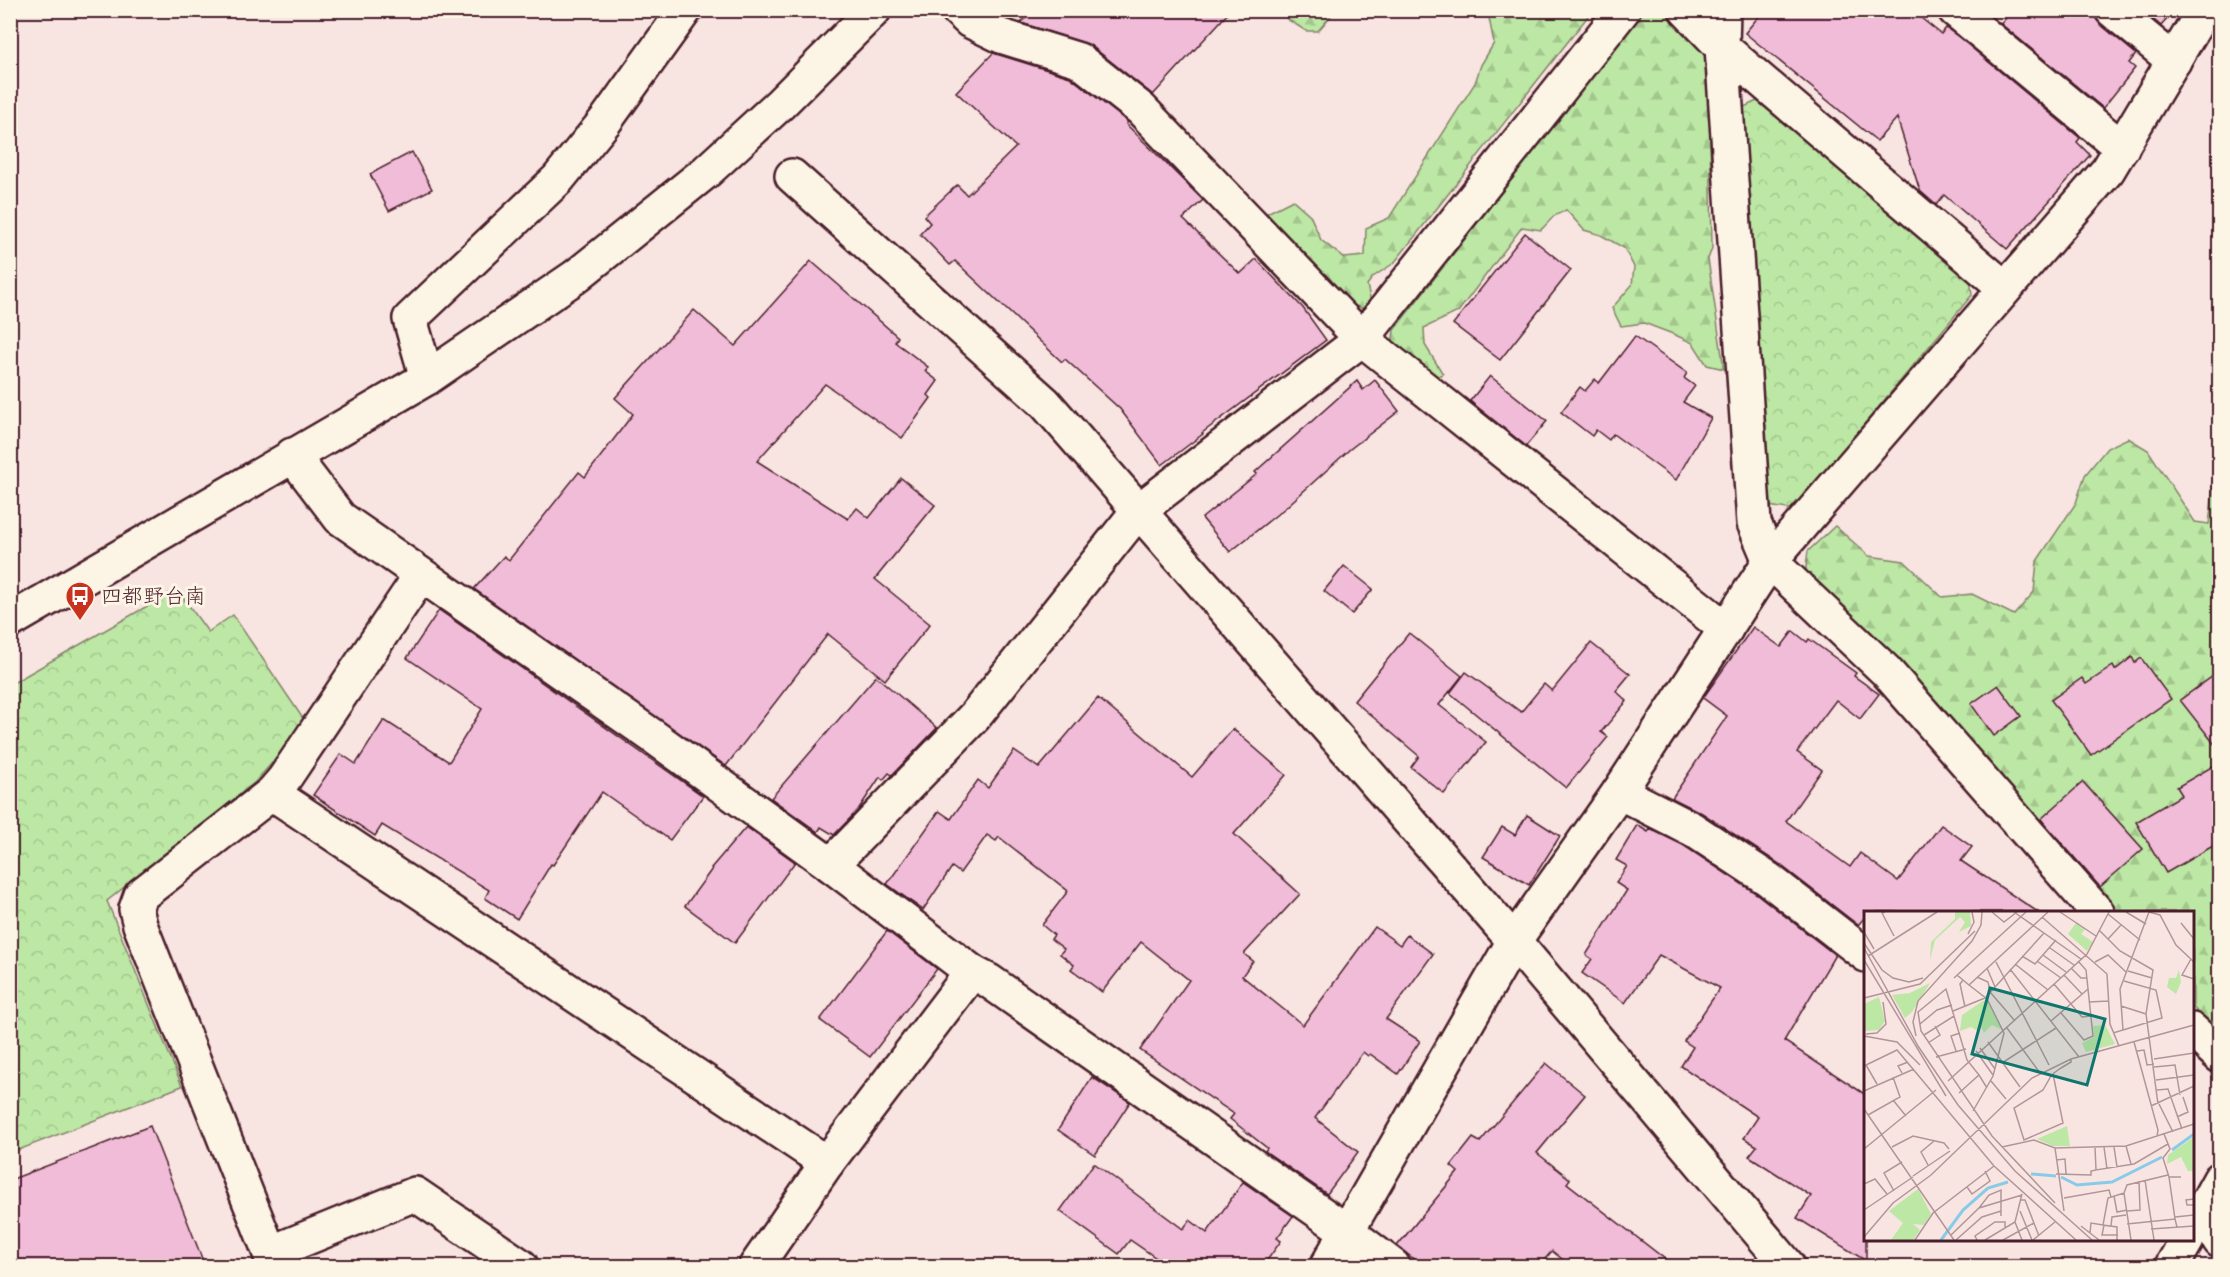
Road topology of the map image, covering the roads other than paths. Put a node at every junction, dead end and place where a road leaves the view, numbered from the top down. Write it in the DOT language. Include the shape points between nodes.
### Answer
graph roads {
  1 [pos="874,10"];
  2 [pos="957,10"];
  3 [pos="1623,10"];
  4 [pos="1686,10"];
  5 [pos="1723,10"];
  6 [pos="1955,10"];
  7 [pos="2112,10"];
  8 [pos="2204,10"];
  9 [pos="677,15"];
  10 [pos="1722,47"];
  11 [pos="2174,61"];
  12 [pos="2122,148"];
  13 [pos="792,176"];
  14 [pos="2005,288"];
  15 [pos="1362,339"];
  16 [pos="427,378"];
  17 [pos="292,455"];
  18 [pos="1138,511"];
  19 [pos="1770,561"];
  20 [pos="421,575"];
  21 [pos="10,621"];
  22 [pos="1726,628"];
  23 [pos="1619,792"];
  24 [pos="272,793"];
  25 [pos="831,865"];
  26 [pos="2096,911"];
  27 [pos="1514,941"];
  28 [pos="1864,953"];
  29 [pos="972,972"];
  30 [pos="2194,1031"];
  31 [pos="2220,1056"];
  32 [pos="827,1163"];
  33 [pos="2200,1209"];
  34 [pos="1348,1232"];
  35 [pos="2184,1241"];
  36 [pos="2220,1241"];
  37 [pos="272,1260"];
  38 [pos="521,1266"];
  39 [pos="756,1266"];
  40 [pos="1327,1266"];
  41 [pos="1393,1266"];
  42 [pos="1788,1266"];
  43 [pos="2172,1266"];
  1 -- 16 [label="street" via="780,104 662,209 575,277"];
  2 -- 15 [label="street" via="1001,36 1079,60 1141,110"];
  3 -- 15 [label="street"];
  4 -- 10 [label="street"];
  5 -- 10 [label="street"];
  6 -- 12 [label="street"];
  7 -- 11 [label="street"];
  8 -- 11 [label="street"];
  9 -- 16 [label="street" via="606,120 558,178 410,319"];
  10 -- 14 [label="street"];
  10 -- 19 [label="street" via="1754,523"];
  11 -- 12 [label="street"];
  12 -- 14 [label="street" via="2108,170"];
  13 -- 18 [label="street" via="1045,403"];
  14 -- 19 [label="street"];
  15 -- 18 [label="street"];
  15 -- 22 [label="street"];
  16 -- 17 [label="street"];
  17 -- 20 [label="street" via="340,518"];
  17 -- 21 [label="street"];
  18 -- 25 [label="street" via="975,716"];
  18 -- 27 [label="street"];
  19 -- 22 [label="street"];
  19 -- 26 [label="street" via="1886,672"];
  20 -- 24 [label="street"];
  20 -- 25 [label="street"];
  22 -- 23 [label="street"];
  23 -- 27 [label="street"];
  23 -- 28 [label="street" via="1692,829 1768,879"];
  24 -- 32 [label="street"];
  24 -- 37 [label="street" via="141,895 136,909"];
  25 -- 29 [label="street"];
  27 -- 34 [label="street"];
  27 -- 42 [label="street"];
  29 -- 32 [label="street"];
  29 -- 34 [label="street"];
  30 -- 31 [label="street"];
  32 -- 39 [label="street"];
  33 -- 36 [label="street"];
  34 -- 40 [label="street"];
  34 -- 41 [label="street"];
  35 -- 43 [label="street"];
  37 -- 38 [label="street" via="415,1194"];
}
